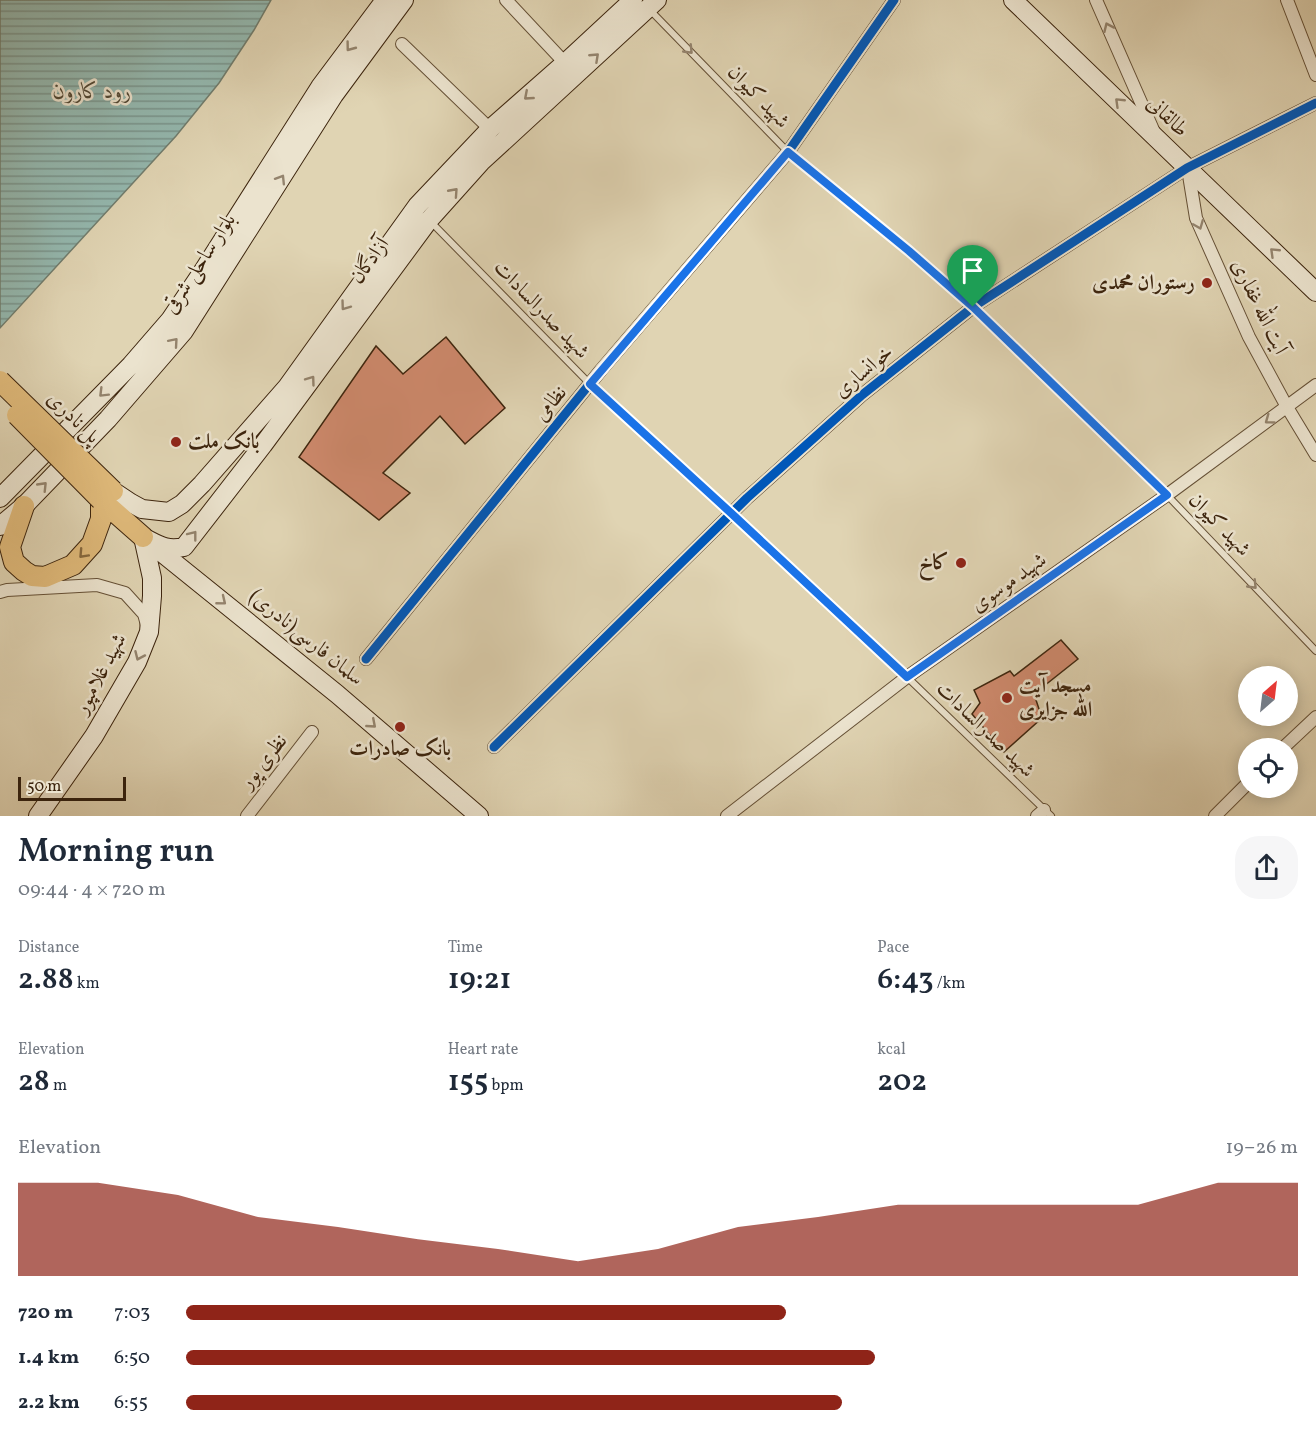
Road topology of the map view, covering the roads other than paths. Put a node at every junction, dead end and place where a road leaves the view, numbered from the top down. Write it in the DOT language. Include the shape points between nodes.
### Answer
graph roads {
  1 [pos="385,0"];
  2 [pos="404,0"];
  3 [pos="506,0"];
  4 [pos="894,0"];
  5 [pos="1013,0"];
  6 [pos="1096,0"];
  7 [pos="1287,0"];
  8 [pos="646,3"];
  9 [pos="402,45"];
  10 [pos="566,63"];
  11 [pos="1316,75"];
  12 [pos="1316,103"];
  13 [pos="490,129"];
  14 [pos="1157,138"];
  15 [pos="788,152"];
  16 [pos="1187,168"];
  17 [pos="429,220"];
  18 [pos="1316,292"];
  19 [pos="973,307"];
  20 [pos="0,381"];
  21 [pos="590,384"];
  22 [pos="1316,385"];
  23 [pos="0,399"];
  24 [pos="1287,407"];
  25 [pos="1316,455"];
  26 [pos="107,495"];
  27 [pos="1167,495"];
  28 [pos="0,498"];
  29 [pos="24,506"];
  30 [pos="731,513"];
  31 [pos="0,526"];
  32 [pos="143,537"];
  33 [pos="0,592"];
  34 [pos="149,632"];
  35 [pos="1316,651"];
  36 [pos="366,659"];
  37 [pos="907,677"];
  38 [pos="1316,717"];
  39 [pos="312,732"];
  40 [pos="1294,738"];
  41 [pos="494,747"];
  42 [pos="1238,793"];
  43 [pos="1044,814"];
  44 [pos="38,816"];
  45 [pos="248,816"];
  46 [pos="479,816"];
  47 [pos="727,816"];
  48 [pos="1215,816"];
  1 -- 28 [label="main road, بلوار ساحلی شرقی, one-way" via="320,87 170,320"];
  29 -- 2 [label="main road, بلوار ساحلی شرقی, one-way" via="108,419 184,331 334,95"];
  3 -- 10 [label="street"];
  4 -- 15 [label="street, نظامی"];
  14 -- 5 [label="main road, طالقانی, one-way"];
  14 -- 6 [label="street, one-way"];
  7 -- 11 [label="street"];
  8 -- 10 [label="main road, آزادگان"];
  8 -- 15 [label="lane, شهید کیوان, one-way"];
  17 -- 8 [label="main road, آزادگان, one-way" via="481,162"];
  9 -- 13 [label="street"];
  10 -- 13 [label="main road, آزادگان, one-way"];
  12 -- 16 [label="street, خوانساری"];
  13 -- 26 [label="main road, آزادگان, one-way" via="417,206 287,387 182,504 169,512 142,509"];
  14 -- 16 [label="main road, طالقانی"];
  15 -- 19 [label="lane, شهید کیوان"];
  15 -- 21 [label="street, نظامی"];
  18 -- 16 [label="main road, طالقانی, one-way"];
  16 -- 19 [label="street, خوانساری"];
  16 -- 24 [label="street, آیت الله غفاری, one-way" via="1196,218 1249,337"];
  17 -- 21 [label="lane, شهید صدرالسادات"];
  32 -- 17 [label="main road, آزادگان, one-way" via="164,547 184,547"];
  19 -- 27 [label="lane, شهید کیوان"];
  19 -- 30 [label="street, خوانساری" via="862,395"];
  20 -- 26 [label="main road, پل نادری, bridge"];
  21 -- 30 [label="lane, شهید صدرالسادات"];
  21 -- 36 [label="street, نظامی"];
  22 -- 24 [label="street, شهید موسوی"];
  23 -- 26 [label="main road, پل نادری, bridge"];
  24 -- 25 [label="street, آیت الله غفاری"];
  24 -- 27 [label="street, شهید موسوی, one-way"];
  26 -- 29 [label="main road, one-way" via="92,544 72,565 45,577 32,576 14,562 10,547"];
  26 -- 32 [label="main road, سلمان فارسی(نادری)"];
  27 -- 35 [label="lane, شهید کیوان, one-way"];
  27 -- 37 [label="street, شهید موسوی"];
  29 -- 31 [label="main road, بلوار ساحلی شرقی"];
  30 -- 37 [label="lane, شهید صدرالسادات"];
  30 -- 41 [label="street, خوانساری"];
  32 -- 34 [label="main road, شهید غلامپور" via="152,578"];
  32 -- 46 [label="main road, سلمان فارسی(نادری), one-way" via="337,694"];
  33 -- 34 [label="street" via="97,585 125,592 144,614"];
  34 -- 44 [label="main road, شهید غلامپور, one-way" via="137,662 94,736"];
  37 -- 43 [label="lane, شهید صدرالسادات"];
  37 -- 47 [label="street, شهید موسوی"];
  38 -- 40 [label="street"];
  39 -- 45 [label="street, نظری پور"];
  42 -- 48 [label="street"];
}
